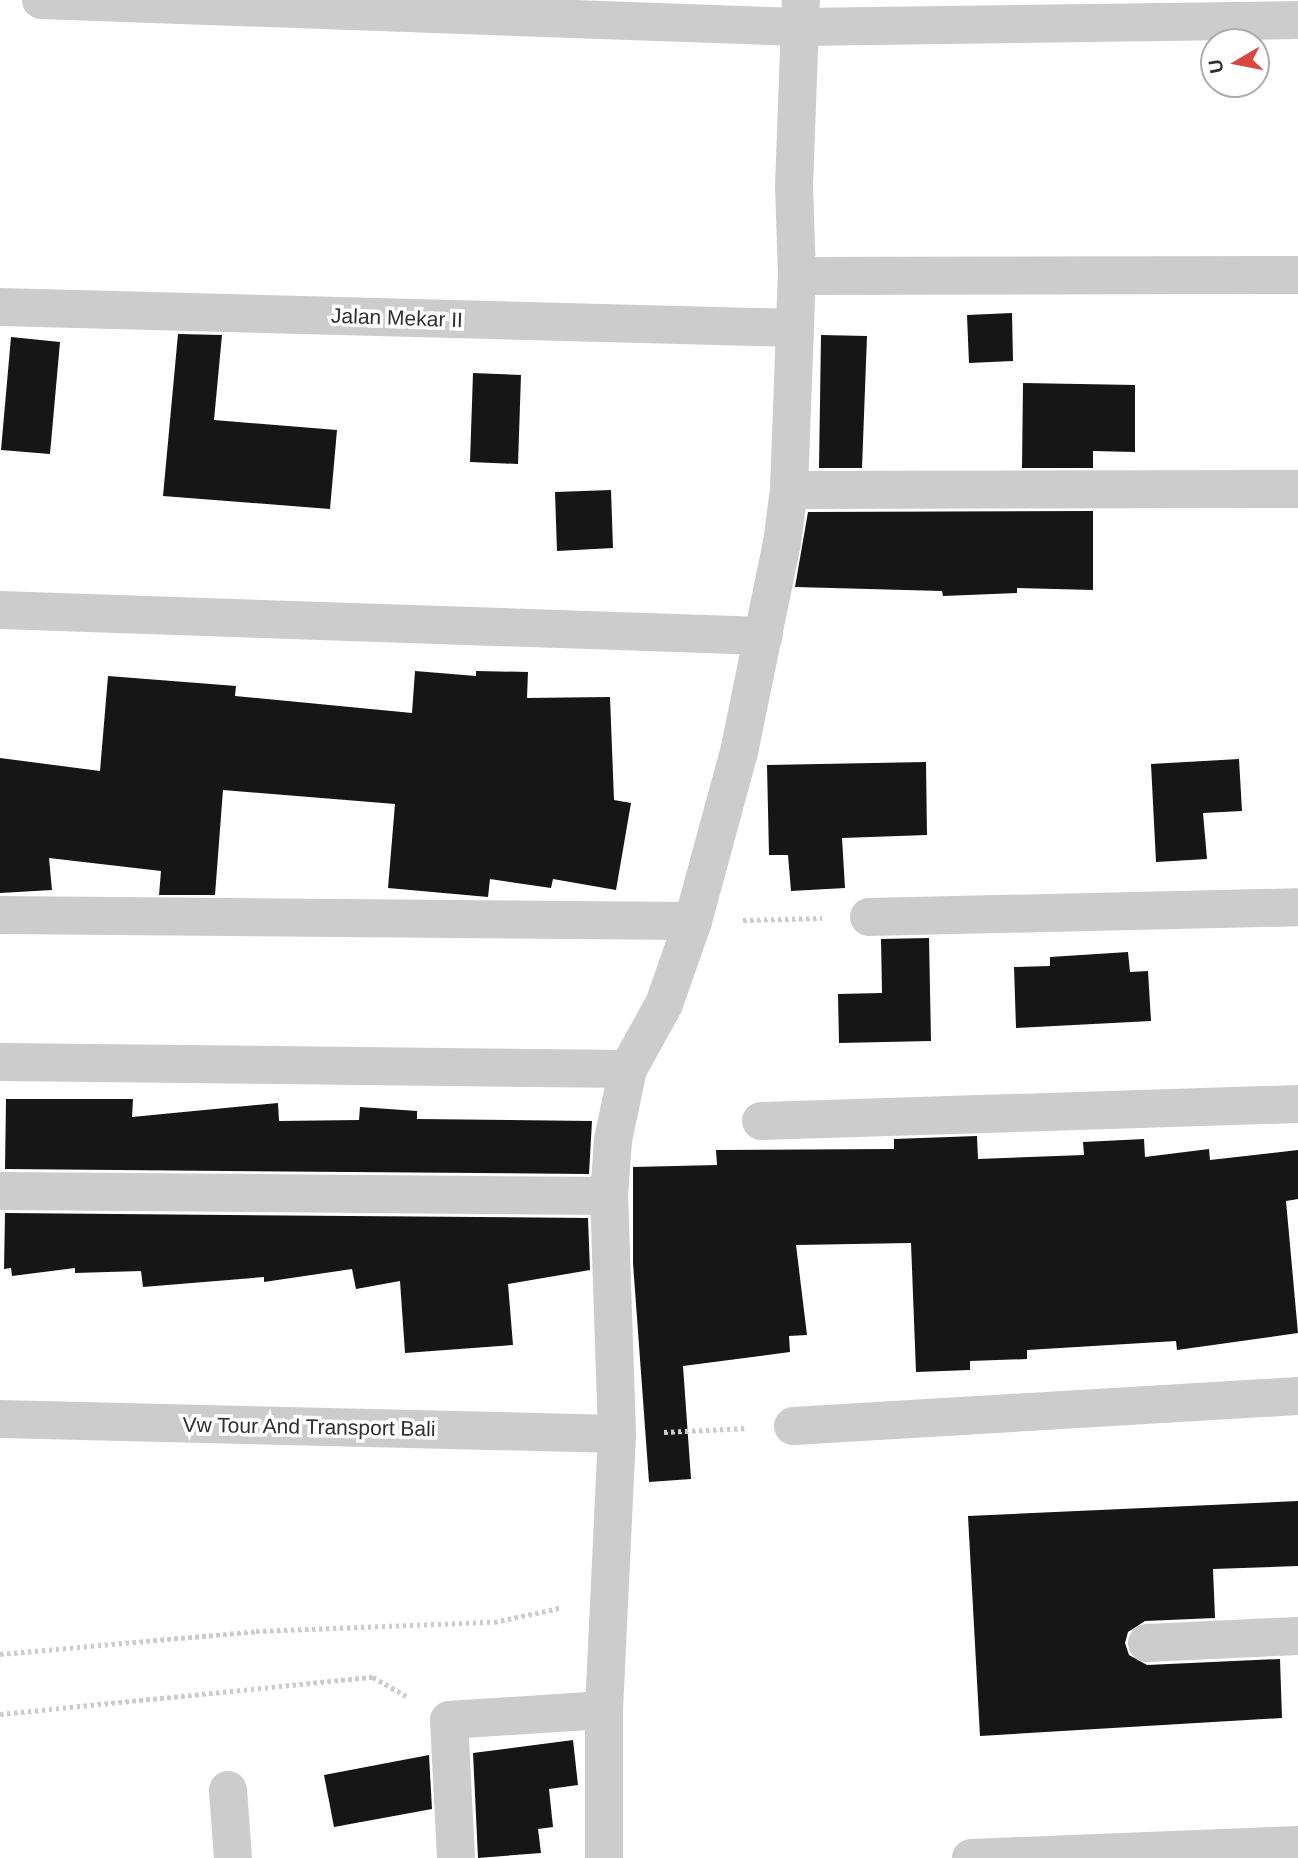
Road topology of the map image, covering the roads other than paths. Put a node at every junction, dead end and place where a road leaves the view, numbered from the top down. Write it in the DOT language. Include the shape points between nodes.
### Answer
graph roads {
  1 [pos="41,0"];
  2 [pos="799,13"];
  3 [pos="1298,20"];
  4 [pos="1298,275"];
  5 [pos="797,276"];
  6 [pos="0,307"];
  7 [pos="795,328"];
  8 [pos="1298,489"];
  9 [pos="789,490"];
  10 [pos="0,610"];
  11 [pos="764,636"];
  12 [pos="1298,907"];
  13 [pos="0,915"];
  14 [pos="869,917"];
  15 [pos="693,921"];
  16 [pos="0,1062"];
  17 [pos="628,1069"];
  18 [pos="1298,1104"];
  19 [pos="761,1121"];
  20 [pos="0,1191"];
  21 [pos="609,1196"];
  22 [pos="1298,1396"];
  23 [pos="0,1419"];
  24 [pos="793,1426"];
  25 [pos="617,1434"];
  26 [pos="1298,1636"];
  27 [pos="1147,1643"];
  28 [pos="604,1710"];
  29 [pos="228,1790"];
  30 [pos="1298,1845"];
  31 [pos="233,1858"];
  32 [pos="456,1858"];
  33 [pos="604,1858"];
  34 [pos="971,1858"];
  1 -- 2 [label="street"];
  2 -- 3 [label="street"];
  2 -- 5 [label="street" via="794,187"];
  4 -- 5 [label="street"];
  5 -- 7 [label="street"];
  6 -- 7 [label="street, Jalan Mekar II"];
  7 -- 9 [label="street"];
  8 -- 9 [label="street"];
  9 -- 11 [label="street"];
  10 -- 11 [label="street"];
  11 -- 15 [label="street" via="739,752"];
  12 -- 14 [label="street"];
  13 -- 15 [label="street"];
  15 -- 17 [label="street" via="664,1004"];
  16 -- 17 [label="street"];
  17 -- 21 [label="street" via="613,1140"];
  18 -- 19 [label="street"];
  20 -- 21 [label="street"];
  21 -- 25 [label="street"];
  22 -- 24 [label="street"];
  23 -- 25 [label="street, Vw Tour And Transport Bali"];
  25 -- 28 [label="street"];
  26 -- 27 [label="street"];
  28 -- 32 [label="street" via="449,1720"];
  28 -- 33 [label="street"];
  29 -- 31 [label="street"];
  30 -- 34 [label="street"];
}
